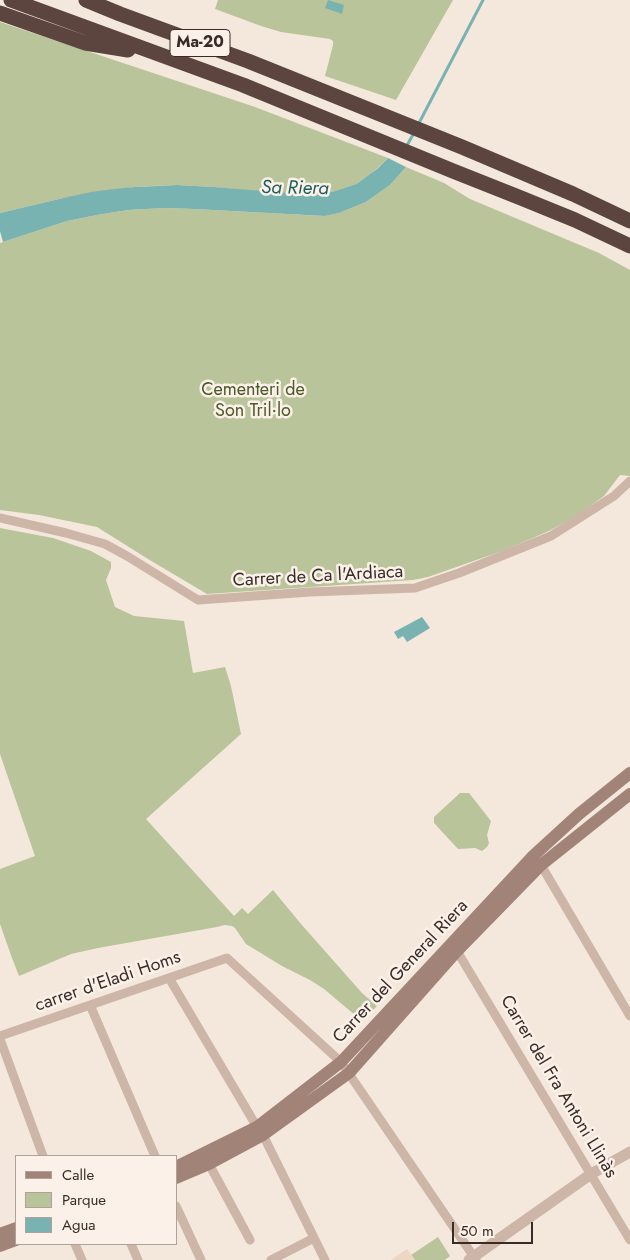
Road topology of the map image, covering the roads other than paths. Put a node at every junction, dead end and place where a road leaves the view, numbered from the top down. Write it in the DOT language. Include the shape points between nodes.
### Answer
graph roads {
  1 [pos="11,0"];
  2 [pos="86,0"];
  3 [pos="0,13"];
  4 [pos="167,57"];
  5 [pos="630,221"];
  6 [pos="630,246"];
  7 [pos="630,481"];
  8 [pos="0,518"];
  9 [pos="630,773"];
  10 [pos="630,794"];
  11 [pos="541,866"];
  12 [pos="457,951"];
  13 [pos="170,978"];
  14 [pos="90,1005"];
  15 [pos="630,1016"];
  16 [pos="0,1038"];
  17 [pos="341,1062"];
  18 [pos="349,1073"];
  19 [pos="260,1131"];
  20 [pos="630,1152"];
  21 [pos="43,1155"];
  22 [pos="155,1155"];
  23 [pos="209,1164"];
  24 [pos="178,1166"];
  25 [pos="591,1174"];
  26 [pos="178,1177"];
  27 [pos="178,1210"];
  28 [pos="15,1228"];
  29 [pos="0,1234"];
  30 [pos="314,1238"];
  31 [pos="15,1240"];
  32 [pos="250,1240"];
  33 [pos="630,1240"];
  34 [pos="75,1245"];
  35 [pos="131,1245"];
  36 [pos="0,1246"];
  37 [pos="473,1259"];
  38 [pos="82,1260"];
  39 [pos="138,1260"];
  40 [pos="202,1260"];
  41 [pos="271,1260"];
  42 [pos="325,1260"];
  1 -- 4 [label="highway, Ma-20"];
  2 -- 5 [label="highway, Ma-20" via="462,147"];
  3 -- 4 [label="highway" via="85,43"];
  4 -- 6 [label="highway, Ma-20" via="566,216"];
  7 -- 8 [label="street, Carrer de Ca l'Ardiaca" via="614,496 551,536 415,588 198,600 105,544"];
  9 -- 17 [label="main road, Carrer del General Riera" via="578,814 532,857"];
  10 -- 11 [label="main road, Carrer del General Riera"];
  11 -- 12 [label="main road, Carrer del General Riera"];
  11 -- 15 [label="street"];
  12 -- 18 [label="main road, Carrer del General Riera"];
  12 -- 25 [label="street, Carrer del Fra Antoni Llinàs"];
  13 -- 14 [label="street, carrer d'Eladi Homs"];
  13 -- 17 [label="street, carrer d'Eladi Homs" via="227,958"];
  13 -- 19 [label="street"];
  14 -- 16 [label="street, carrer d'Eladi Homs"];
  14 -- 22 [label="street"];
  16 -- 21 [label="street"];
  17 -- 18 [label="street"];
  17 -- 19 [label="main road, Carrer del General Riera"];
  18 -- 19 [label="main road, Carrer del General Riera"];
  18 -- 37 [label="street"];
  19 -- 23 [label="main road, Carrer del General Riera"];
  19 -- 24 [label="main road, Carrer del General Riera"];
  19 -- 30 [label="street"];
  20 -- 25 [label="street"];
  23 -- 26 [label="main road, Carrer del General Riera"];
  23 -- 32 [label="street"];
  25 -- 33 [label="street, Carrer del Fra Antoni Llinàs"];
  25 -- 37 [label="street"];
  27 -- 40 [label="street"];
  28 -- 29 [label="main road"];
  30 -- 41 [label="street"];
  30 -- 42 [label="street"];
  31 -- 36 [label="main road"];
  34 -- 38 [label="street"];
  35 -- 39 [label="street"];
}
